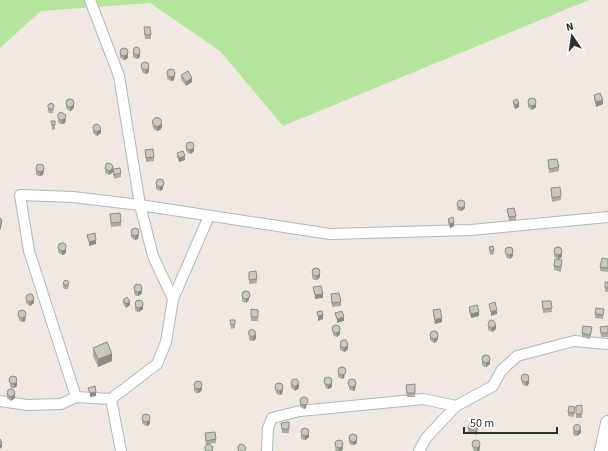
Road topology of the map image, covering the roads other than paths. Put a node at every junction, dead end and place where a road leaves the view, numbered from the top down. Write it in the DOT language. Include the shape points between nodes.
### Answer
graph roads {
  1 [pos="90,0"];
  2 [pos="140,206"];
  3 [pos="209,216"];
  4 [pos="608,217"];
  5 [pos="173,299"];
  6 [pos="608,344"];
  7 [pos="76,397"];
  8 [pos="111,399"];
  9 [pos="0,401"];
  10 [pos="456,406"];
  11 [pos="608,423"];
  12 [pos="121,451"];
  13 [pos="267,451"];
  14 [pos="418,451"];
  15 [pos="602,451"];
  1 -- 2 [label="street" via="119,76"];
  2 -- 3 [label="street"];
  2 -- 5 [label="street" via="152,256"];
  2 -- 7 [label="street" via="73,196 20,195 29,251"];
  3 -- 4 [label="street" via="330,234 471,230"];
  3 -- 5 [label="street"];
  5 -- 8 [label="street" via="166,342 157,364"];
  6 -- 10 [label="street" via="574,340 517,356 501,371 493,386"];
  7 -- 8 [label="street"];
  7 -- 9 [label="street" via="61,404 27,405"];
  8 -- 12 [label="street"];
  10 -- 13 [label="street" via="423,399 300,411 272,418 268,428"];
  10 -- 14 [label="street" via="426,438"];
  11 -- 15 [label="main road"];
}
